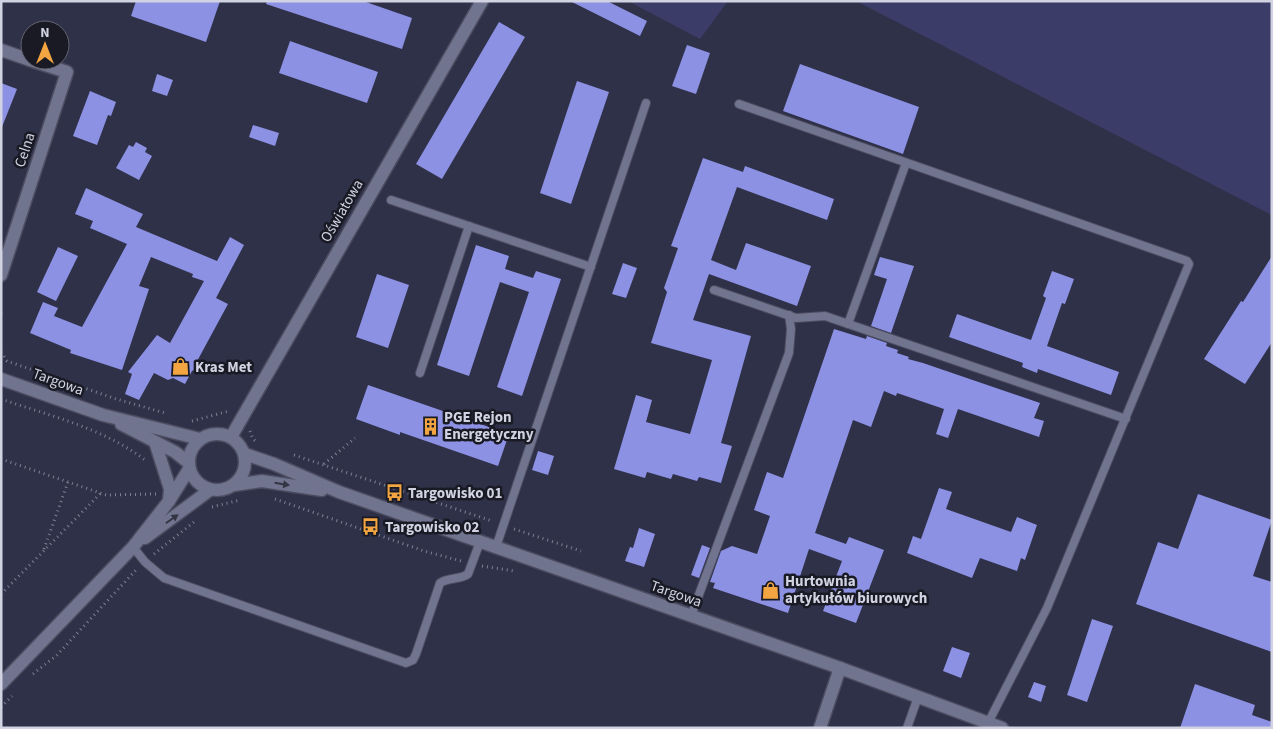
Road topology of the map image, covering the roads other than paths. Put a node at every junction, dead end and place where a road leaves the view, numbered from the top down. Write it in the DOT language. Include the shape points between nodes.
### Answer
graph roads {
  1 [pos="482,1"];
  2 [pos="1,50"];
  3 [pos="20,57"];
  4 [pos="61,70"];
  5 [pos="646,103"];
  6 [pos="739,104"];
  7 [pos="906,162"];
  8 [pos="391,200"];
  9 [pos="469,226"];
  10 [pos="590,267"];
  11 [pos="1,276"];
  12 [pos="714,290"];
  13 [pos="789,315"];
  14 [pos="848,324"];
  15 [pos="420,373"];
  16 [pos="1,379"];
  17 [pos="103,415"];
  18 [pos="1126,419"];
  19 [pos="231,437"];
  20 [pos="200,439"];
  21 [pos="155,442"];
  22 [pos="244,454"];
  23 [pos="189,466"];
  24 [pos="234,485"];
  25 [pos="210,490"];
  26 [pos="339,492"];
  27 [pos="169,501"];
  28 [pos="480,542"];
  29 [pos="133,547"];
  30 [pos="496,547"];
  31 [pos="691,616"];
  32 [pos="840,668"];
  33 [pos="1,684"];
  34 [pos="918,697"];
  35 [pos="988,723"];
  36 [pos="820,728"];
  37 [pos="907,728"];
  38 [pos="1002,728"];
  1 -- 19 [label="street, Oświatowa"];
  2 -- 3 [label="street, Celna"];
  4 -- 11 [label="street, Celna" via="67,72"];
  5 -- 10 [label="lane"];
  6 -- 7 [label="lane"];
  7 -- 14 [label="lane"];
  7 -- 18 [label="lane" via="1187,261 1188,267"];
  8 -- 9 [label="lane"];
  9 -- 10 [label="lane"];
  9 -- 15 [label="lane"];
  10 -- 30 [label="lane"];
  12 -- 13 [label="lane"];
  13 -- 14 [label="lane" via="796,318 825,316"];
  13 -- 31 [label="lane" via="789,353"];
  14 -- 18 [label="lane"];
  16 -- 17 [label="street, Targowa"];
  17 -- 20 [label="street, Targowa"];
  17 -- 21 [label="street, Targowa"];
  18 -- 35 [label="lane" via="1047,608"];
  19 -- 20 [label="street" via="215,434"];
  19 -- 22 [label="street"];
  20 -- 23 [label="street" via="191,450"];
  21 -- 23 [label="street, Targowa" via="175,452"];
  21 -- 27 [label="street" via="170,489"];
  22 -- 24 [label="street" via="245,468"];
  22 -- 26 [label="street, Targowa"];
  23 -- 25 [label="street" via="197,482"];
  23 -- 27 [label="street"];
  24 -- 25 [label="street" via="223,490"];
  24 -- 26 [label="street, Targowa, one-way" via="262,481"];
  29 -- 25 [label="street, one-way"];
  26 -- 28 [label="street, Targowa"];
  27 -- 29 [label="street"];
  28 -- 29 [label="lane" via="468,574 440,583 416,654 406,663 164,578"];
  28 -- 30 [label="street, Targowa"];
  29 -- 33 [label="street"];
  30 -- 31 [label="street, Targowa"];
  31 -- 32 [label="street, Targowa"];
  32 -- 34 [label="street, Targowa"];
  32 -- 36 [label="street"];
  34 -- 35 [label="street, Targowa"];
  34 -- 37 [label="lane"];
  35 -- 38 [label="street, Targowa"];
}
